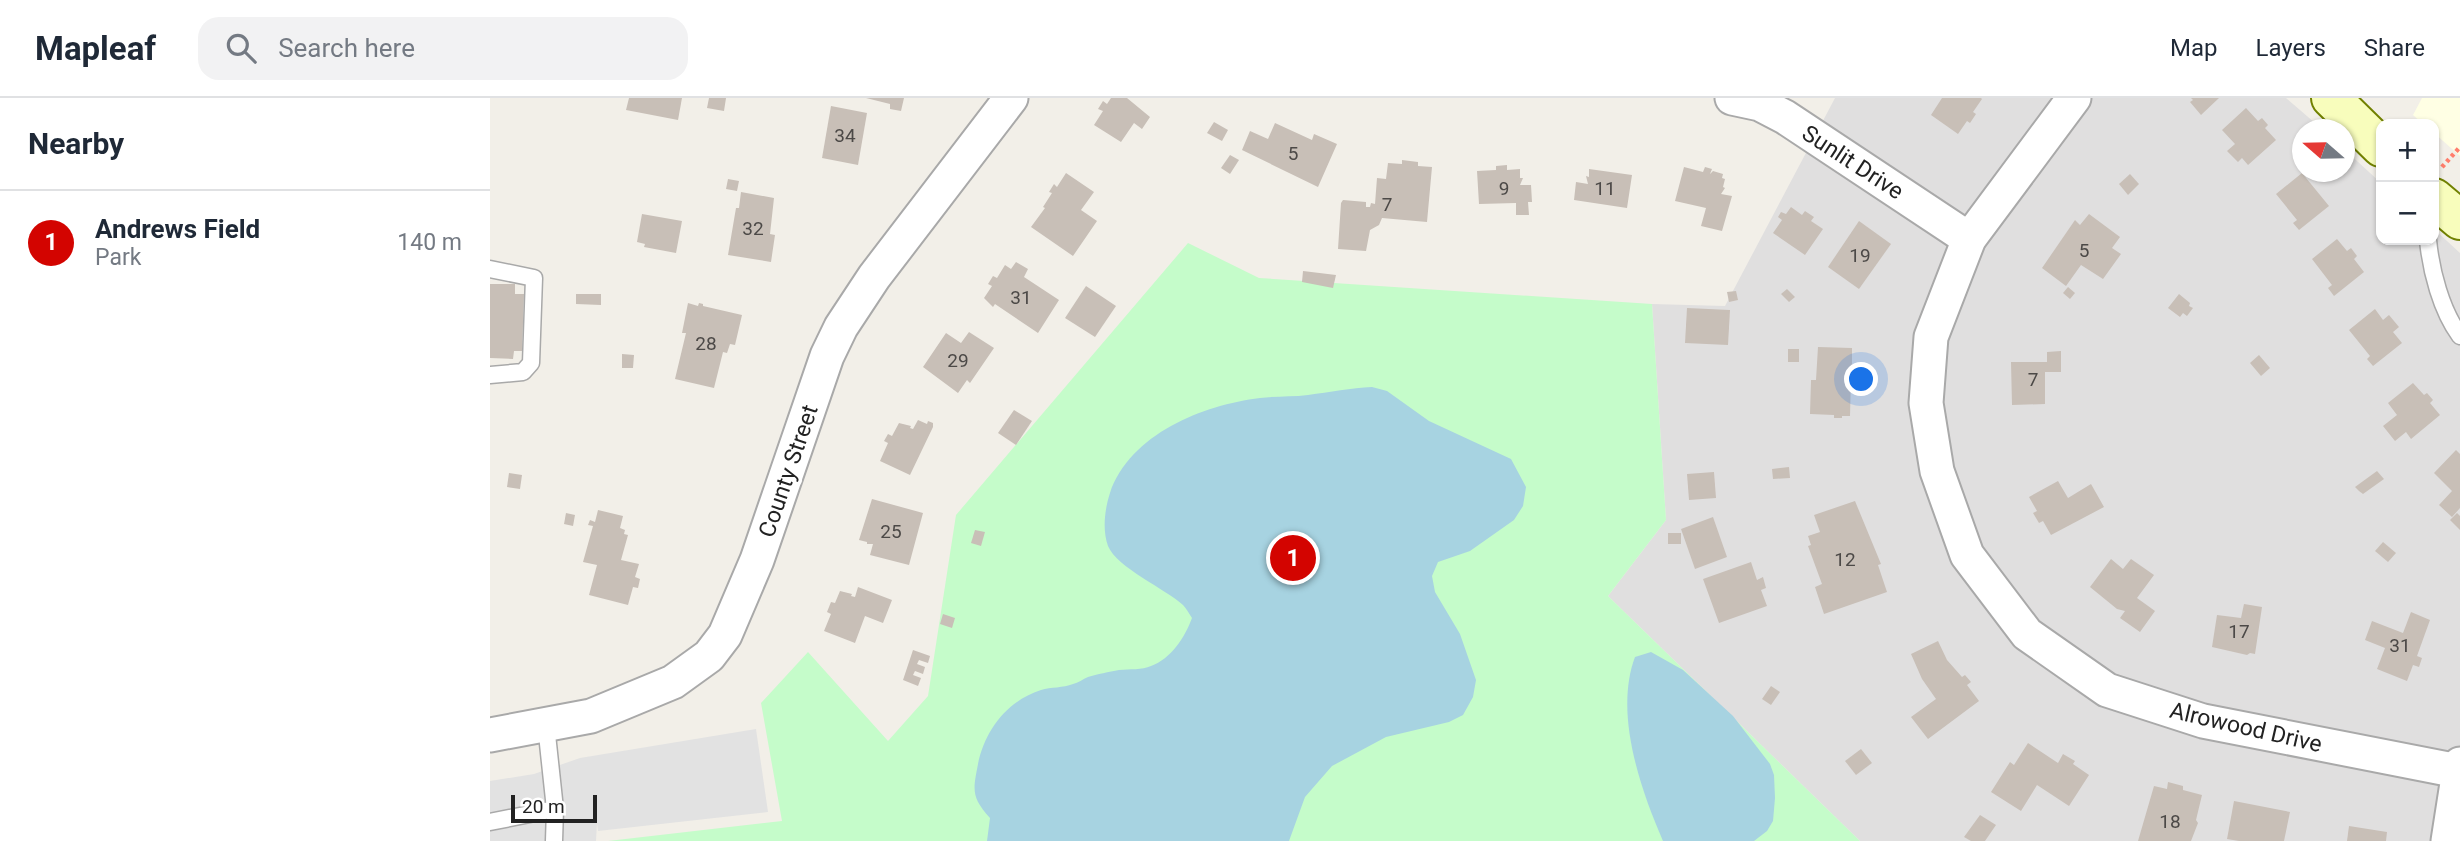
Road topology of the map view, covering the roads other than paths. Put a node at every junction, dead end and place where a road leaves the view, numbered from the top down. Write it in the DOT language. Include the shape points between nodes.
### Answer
graph roads {
  1 [pos="1011,98"];
  2 [pos="1732,98"];
  3 [pos="2074,98"];
  4 [pos="2331,98"];
  5 [pos="2376,143"];
  6 [pos="2439,202"];
  7 [pos="2460,220"];
  8 [pos="1969,239"];
  9 [pos="2429,245"];
  10 [pos="490,270"];
  11 [pos="2460,336"];
  12 [pos="490,375"];
  13 [pos="546,724"];
  14 [pos="490,735"];
  15 [pos="2459,768"];
  16 [pos="555,810"];
  17 [pos="490,822"];
  18 [pos="554,841"];
  19 [pos="2448,841"];
  1 -- 13 [label="street, County Street" via="841,327 757,560 725,635 709,656 673,682 591,716"];
  2 -- 8 [label="street, Sunlit Drive" via="1760,104 1784,117"];
  3 -- 8 [label="street, Alrowood Drive"];
  4 -- 5 [label="main road"];
  6 -- 7 [label="main road"];
  8 -- 15 [label="street, Alrowood Drive" via="1931,337 1926,403 1937,471 1967,555 2027,634 2107,690 2203,721"];
  9 -- 11 [label="lane" via="2450,322"];
  10 -- 12 [label="lane" via="534,278 531,363 523,372"];
  13 -- 14 [label="street, County Street"];
  13 -- 16 [label="lane"];
  15 -- 19 [label="street"];
  16 -- 17 [label="lane"];
  16 -- 18 [label="lane"];
}
